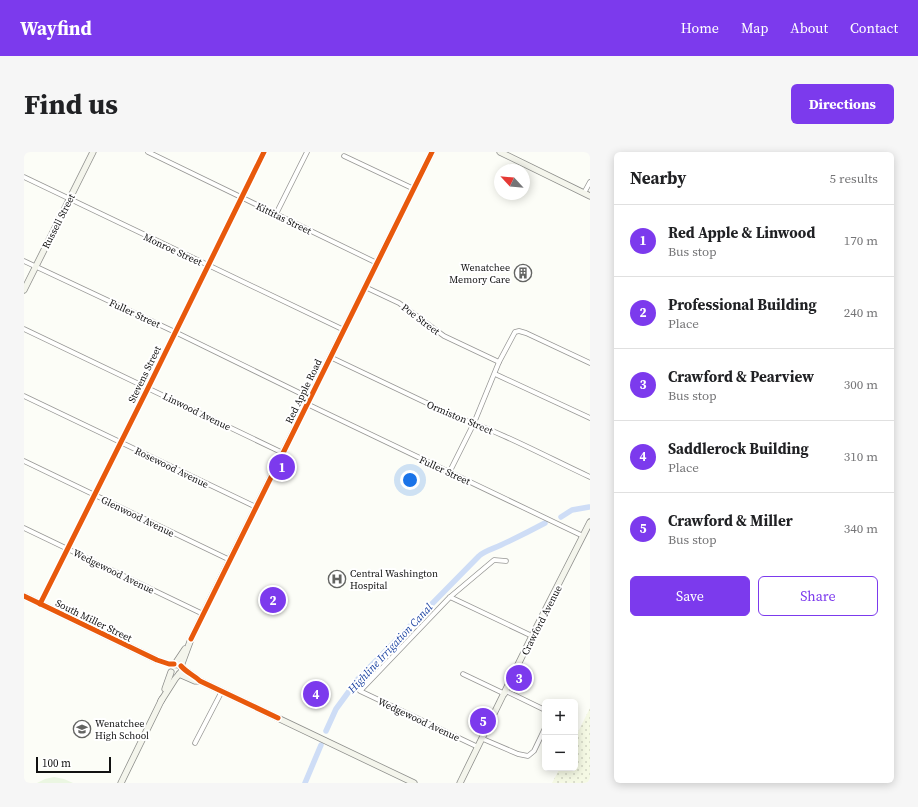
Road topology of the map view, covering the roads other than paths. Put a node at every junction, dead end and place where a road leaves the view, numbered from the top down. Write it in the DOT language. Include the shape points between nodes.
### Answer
graph roads {
  1 [pos="93,152"];
  2 [pos="148,152"];
  3 [pos="264,152"];
  4 [pos="307,152"];
  5 [pos="432,152"];
  6 [pos="500,152"];
  7 [pos="344,156"];
  8 [pos="24,177"];
  9 [pos="590,182"];
  10 [pos="414,189"];
  11 [pos="587,194"];
  12 [pos="242,197"];
  13 [pos="69,199"];
  14 [pos="276,214"];
  15 [pos="24,261"];
  16 [pos="377,263"];
  17 [pos="208,265"];
  18 [pos="36,266"];
  19 [pos="365,287"];
  20 [pos="24,290"];
  21 [pos="24,329"];
  22 [pos="344,330"];
  23 [pos="175,332"];
  24 [pos="330,357"];
  25 [pos="499,362"];
  26 [pos="590,363"];
  27 [pos="495,374"];
  28 [pos="148,388"];
  29 [pos="24,396"];
  30 [pos="309,401"];
  31 [pos="590,418"];
  32 [pos="474,423"];
  33 [pos="120,442"];
  34 [pos="283,452"];
  35 [pos="24,461"];
  36 [pos="450,472"];
  37 [pos="590,477"];
  38 [pos="94,495"];
  39 [pos="256,507"];
  40 [pos="590,522"];
  41 [pos="24,528"];
  42 [pos="586,535"];
  43 [pos="67,548"];
  44 [pos="230,560"];
  45 [pos="506,561"];
  46 [pos="24,596"];
  47 [pos="450,596"];
  48 [pos="40,604"];
  49 [pos="203,614"];
  50 [pos="532,636"];
  51 [pos="157,660"];
  52 [pos="178,665"];
  53 [pos="171,672"];
  54 [pos="179,674"];
  55 [pos="463,674"];
  56 [pos="200,681"];
  57 [pos="222,691"];
  58 [pos="505,692"];
  59 [pos="161,700"];
  60 [pos="542,709"];
  61 [pos="542,734"];
  62 [pos="483,739"];
  63 [pos="195,743"];
  64 [pos="478,747"];
  65 [pos="121,783"];
  66 [pos="414,783"];
  67 [pos="460,783"];
  1 -- 13 [label="street, Russell Street"];
  2 -- 12 [label="street, Kittitas Street"];
  3 -- 12 [label="street, Stevens Street"];
  4 -- 14 [label="street"];
  5 -- 10 [label="street, Red Apple Road"];
  6 -- 11 [label="street"];
  7 -- 10 [label="street"];
  8 -- 13 [label="street, Monroe Street"];
  9 -- 11 [label="street"];
  10 -- 16 [label="street, Red Apple Road"];
  12 -- 14 [label="street, Kittitas Street"];
  12 -- 17 [label="street, Stevens Street"];
  13 -- 17 [label="street, Monroe Street"];
  13 -- 18 [label="street, Russell Street"];
  14 -- 16 [label="street, Kittitas Street"];
  15 -- 18 [label="street, Fuller Street"];
  16 -- 19 [label="street, Red Apple Road"];
  17 -- 22 [label="street, Monroe Street"];
  17 -- 23 [label="street, Stevens Street"];
  18 -- 20 [label="street, Russell Street"];
  18 -- 23 [label="street, Fuller Street"];
  19 -- 22 [label="street, Red Apple Road"];
  19 -- 25 [label="street, Poe Street" via="399,303 444,336"];
  21 -- 28 [label="street, Linwood Avenue"];
  22 -- 24 [label="street, Red Apple Road"];
  23 -- 28 [label="street, Stevens Street"];
  23 -- 30 [label="street, Fuller Street"];
  24 -- 30 [label="street, Red Apple Road"];
  24 -- 32 [label="street, Ormiston Street"];
  25 -- 26 [label="street" via="515,332 522,331"];
  25 -- 27 [label="street"];
  27 -- 31 [label="street"];
  27 -- 32 [label="street"];
  28 -- 33 [label="street, Stevens Street"];
  28 -- 34 [label="street, Linwood Avenue"];
  29 -- 33 [label="street, Rosewood Avenue"];
  30 -- 34 [label="street, Red Apple Road"];
  30 -- 36 [label="street, Fuller Street"];
  32 -- 36 [label="street"];
  32 -- 37 [label="street, Ormiston Street"];
  33 -- 38 [label="street, Stevens Street"];
  33 -- 39 [label="street, Rosewood Avenue"];
  34 -- 39 [label="street, Red Apple Road"];
  35 -- 38 [label="street, Glenwood Avenue"];
  36 -- 42 [label="street, Fuller Street"];
  38 -- 43 [label="street, Stevens Street"];
  38 -- 44 [label="street, Glenwood Avenue"];
  39 -- 44 [label="street, Red Apple Road"];
  40 -- 42 [label="street, Crawford Avenue"];
  41 -- 43 [label="street, Wedgewood Avenue"];
  42 -- 50 [label="street, Crawford Avenue"];
  43 -- 48 [label="street, Stevens Street"];
  43 -- 49 [label="street, Wedgewood Avenue"];
  44 -- 49 [label="street, Red Apple Road"];
  45 -- 47 [label="street" via="494,560"];
  46 -- 48 [label="street, South Miller Street"];
  47 -- 50 [label="street"];
  47 -- 64 [label="street, Wedgewood Avenue" via="360,691"];
  48 -- 51 [label="street, South Miller Street"];
  49 -- 52 [label="street, Red Apple Road"];
  50 -- 58 [label="street, Crawford Avenue"];
  51 -- 52 [label="street, South Miller Street"];
  51 -- 53 [label="street, South Miller Street"];
  52 -- 53 [label="street" via="171,666"];
  52 -- 54 [label="street" via="181,672"];
  52 -- 56 [label="street, South Miller Street"];
  53 -- 54 [label="street"];
  53 -- 59 [label="street"];
  54 -- 56 [label="street, South Miller Street"];
  54 -- 59 [label="street"];
  55 -- 58 [label="street"];
  56 -- 57 [label="street, South Miller Street"];
  57 -- 63 [label="street"];
  57 -- 66 [label="street, South Miller Street"];
  58 -- 60 [label="street"];
  58 -- 62 [label="street, Crawford Avenue"];
  59 -- 65 [label="street"];
  61 -- 62 [label="street" via="534,751 528,756"];
  62 -- 64 [label="street, Crawford Avenue"];
  64 -- 67 [label="street, Crawford Avenue"];
}
